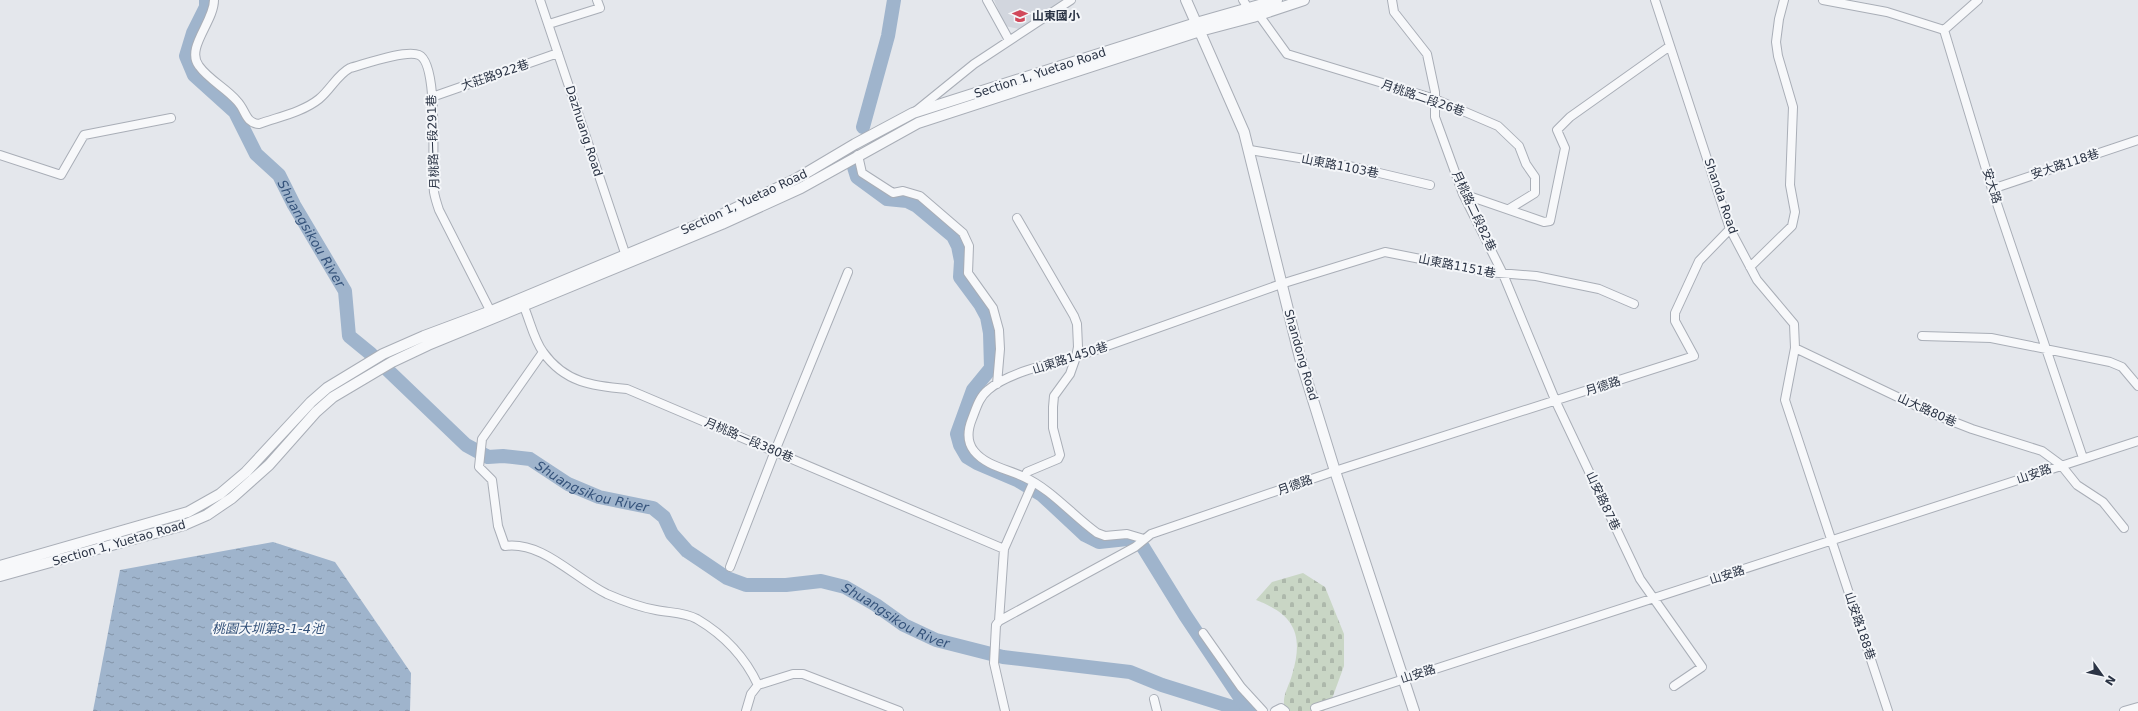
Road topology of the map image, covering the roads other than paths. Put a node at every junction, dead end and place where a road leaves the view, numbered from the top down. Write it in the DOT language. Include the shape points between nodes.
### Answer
graph roads {
  1 [pos="214,0"];
  2 [pos="540,0"];
  3 [pos="597,0"];
  4 [pos="987,0"];
  5 [pos="1071,0"];
  6 [pos="1186,0"];
  7 [pos="1243,0"];
  8 [pos="1278,0"];
  9 [pos="1304,0"];
  10 [pos="1392,0"];
  11 [pos="1655,0"];
  12 [pos="1784,0"];
  13 [pos="1823,0"];
  14 [pos="1978,0"];
  15 [pos="1846,2"];
  16 [pos="1253,14"];
  17 [pos="549,24"];
  18 [pos="1198,27"];
  19 [pos="1944,30"];
  20 [pos="1009,40"];
  21 [pos="1670,46"];
  22 [pos="558,53"];
  23 [pos="432,97"];
  24 [pos="1435,100"];
  25 [pos="171,118"];
  26 [pos="915,118"];
  27 [pos="2138,140"];
  28 [pos="1250,150"];
  29 [pos="858,154"];
  30 [pos="0,155"];
  31 [pos="1430,185"];
  32 [pos="1992,189"];
  33 [pos="1463,194"];
  34 [pos="1509,210"];
  35 [pos="1017,218"];
  36 [pos="721,220"];
  37 [pos="1730,229"];
  38 [pos="626,258"];
  39 [pos="1750,267"];
  40 [pos="848,272"];
  41 [pos="1503,274"];
  42 [pos="1282,284"];
  43 [pos="1634,304"];
  44 [pos="524,307"];
  45 [pos="493,315"];
  46 [pos="1922,336"];
  47 [pos="1795,348"];
  48 [pos="2047,349"];
  49 [pos="543,352"];
  50 [pos="1076,357"];
  51 [pos="997,384"];
  52 [pos="2138,386"];
  53 [pos="1556,402"];
  54 [pos="278,436"];
  55 [pos="293,438"];
  56 [pos="2138,441"];
  57 [pos="775,451"];
  58 [pos="2083,458"];
  59 [pos="2061,465"];
  60 [pos="1335,471"];
  61 [pos="1025,477"];
  62 [pos="1033,482"];
  63 [pos="2124,528"];
  64 [pos="1144,539"];
  65 [pos="1831,542"];
  66 [pos="1004,549"];
  67 [pos="0,566"];
  68 [pos="730,567"];
  69 [pos="0,576"];
  70 [pos="1654,598"];
  71 [pos="999,621"];
  72 [pos="1202,633"];
  73 [pos="1403,678"];
  74 [pos="758,685"];
  75 [pos="1674,686"];
  76 [pos="1154,699"];
  77 [pos="2138,707"];
  78 [pos="1314,708"];
  79 [pos="746,711"];
  80 [pos="900,711"];
  81 [pos="1005,711"];
  82 [pos="1157,711"];
  83 [pos="1263,711"];
  84 [pos="1275,711"];
  85 [pos="1285,711"];
  86 [pos="1414,711"];
  87 [pos="1888,711"];
  88 [pos="2124,711"];
  1 -- 23 [label="street, 月桃路一段291巷" via="210,19 194,51 195,59 208,76 237,100 248,121 252,123 259,124 307,107 320,98 344,71 350,68 408,53 424,59 428,68"];
  2 -- 17 [label="street, Dazhuang Road"];
  3 -- 17 [label="street" via="600,8"];
  4 -- 20 [label="street"];
  5 -- 20 [label="street"];
  6 -- 18 [label="street, Shandong Road"];
  7 -- 16 [label="street, 月桃路二段26巷"];
  8 -- 16 [label="street"];
  9 -- 16 [label="street"];
  10 -- 24 [label="street, 月桃路二段82巷" via="1394,12 1427,54"];
  11 -- 21 [label="street, Shanda Road"];
  12 -- 39 [label="street" via="1776,42 1793,107 1790,185 1795,212 1792,226"];
  13 -- 15 [label="street"];
  14 -- 19 [label="street"];
  15 -- 19 [label="street"];
  16 -- 18 [label="street, Section 1, Yuetao Road"];
  16 -- 24 [label="street, 月桃路二段26巷" via="1287,54"];
  17 -- 22 [label="street, Dazhuang Road"];
  18 -- 26 [label="street, Section 1, Yuetao Road"];
  18 -- 28 [label="street, Shandong Road" via="1238,116"];
  19 -- 32 [label="street, 安大路"];
  20 -- 26 [label="street" via="974,64"];
  21 -- 34 [label="street" via="1570,117 1557,130 1565,148 1550,221 1544,222"];
  21 -- 37 [label="street, Shanda Road"];
  22 -- 23 [label="street, 大莊路922巷"];
  22 -- 38 [label="street, Dazhuang Road"];
  23 -- 45 [label="street, 月桃路一段291巷" via="434,193 439,210"];
  24 -- 33 [label="street, 月桃路二段82巷" via="1435,117"];
  24 -- 34 [label="street, 月桃路二段26巷" via="1498,126 1519,146 1526,164 1535,177 1535,193"];
  25 -- 30 [label="street" via="84,135 61,175"];
  26 -- 29 [label="street, Section 1, Yuetao Road"];
  26 -- 36 [label="street, Section 1, Yuetao Road" via="855,144"];
  27 -- 32 [label="street, 安大路118巷"];
  28 -- 31 [label="street, 山東路1103巷" via="1354,167"];
  28 -- 42 [label="street, Shandong Road"];
  29 -- 36 [label="street, Section 1, Yuetao Road" via="801,188"];
  29 -- 51 [label="street" via="862,173 893,193 903,191 920,196 963,233 969,246 968,273 993,308 999,330"];
  32 -- 48 [label="street, 安大路"];
  33 -- 34 [label="street"];
  33 -- 41 [label="street, 月桃路二段82巷"];
  35 -- 50 [label="street" via="1074,316 1078,340"];
  36 -- 38 [label="street, Section 1, Yuetao Road"];
  37 -- 39 [label="street, Shanda Road"];
  37 -- 53 [label="street, 月德路" via="1699,262 1675,313 1675,321 1694,356"];
  38 -- 44 [label="street, Section 1, Yuetao Road"];
  38 -- 45 [label="street, Section 1, Yuetao Road"];
  39 -- 47 [label="street, Shanda Road" via="1794,324"];
  40 -- 57 [label="street"];
  41 -- 42 [label="street, 山東路1151巷" via="1385,252"];
  41 -- 43 [label="street, 山東路1151巷" via="1536,276 1599,289"];
  41 -- 53 [label="street, 月桃路二段82巷"];
  42 -- 50 [label="street, 山東路1450巷"];
  42 -- 60 [label="street, Shandong Road" via="1300,358"];
  44 -- 45 [label="street, Section 1, Yuetao Road"];
  44 -- 49 [label="street, 月桃路一段380巷"];
  45 -- 54 [label="street, Section 1, Yuetao Road" via="424,336 382,354 327,388"];
  45 -- 55 [label="street, Section 1, Yuetao Road" via="392,362 333,396"];
  46 -- 48 [label="street" via="1991,338"];
  47 -- 59 [label="street, 山大路80巷" via="1931,413 2042,451"];
  47 -- 65 [label="street, Shanda Road" via="1785,400"];
  48 -- 52 [label="street" via="2110,362 2122,367"];
  48 -- 58 [label="street, 安大路"];
  49 -- 57 [label="street, 月桃路一段380巷" via="566,376 592,386 627,389"];
  49 -- 74 [label="street" via="482,440 479,467 492,480 498,526 505,546 515,544 529,547 621,600 696,619 734,648 750,668"];
  50 -- 51 [label="street, 山東路1450巷" via="1050,363"];
  50 -- 61 [label="street" via="1070,374 1054,396 1053,428 1060,455 1058,459 1027,472"];
  51 -- 61 [label="street, 山東路1450巷" via="987,390 979,401 968,429 968,440 982,459"];
  53 -- 60 [label="street, 月德路"];
  53 -- 70 [label="street, 山安路87巷" via="1640,579"];
  54 -- 55 [label="street"];
  54 -- 67 [label="street, Section 1, Yuetao Road" via="246,472 220,494 188,512"];
  55 -- 69 [label="street, Section 1, Yuetao Road" via="269,465 232,498 184,525"];
  56 -- 58 [label="street, 山安路"];
  57 -- 66 [label="street, 月桃路一段380巷"];
  57 -- 68 [label="street"];
  58 -- 59 [label="street, 山安路"];
  59 -- 63 [label="street, 山大路80巷" via="2077,485 2103,502"];
  59 -- 65 [label="street, 山安路"];
  60 -- 64 [label="street, 月德路" via="1151,534"];
  60 -- 73 [label="street, Shandong Road"];
  61 -- 62 [label="street, 山東路1450巷"];
  62 -- 64 [label="street, 山東路1450巷" via="1045,489 1097,533 1105,536 1127,534"];
  62 -- 66 [label="street"];
  64 -- 71 [label="street, 月德路" via="1135,547"];
  65 -- 70 [label="street, 山安路"];
  65 -- 87 [label="street, 山安路188巷"];
  66 -- 71 [label="street"];
  70 -- 73 [label="street, 山安路"];
  70 -- 75 [label="street, 山安路87巷" via="1702,667"];
  71 -- 81 [label="street" via="996,625 994,664"];
  72 -- 83 [label="street" via="1241,687"];
  73 -- 78 [label="street, 山安路"];
  73 -- 86 [label="street, Shandong Road"];
  74 -- 79 [label="street" via="751,694"];
  74 -- 80 [label="street" via="793,674 803,674"];
  76 -- 82 [label="street"];
  77 -- 88 [label="street"];
  84 -- 85 [label="street" via="1281,708"];
}
